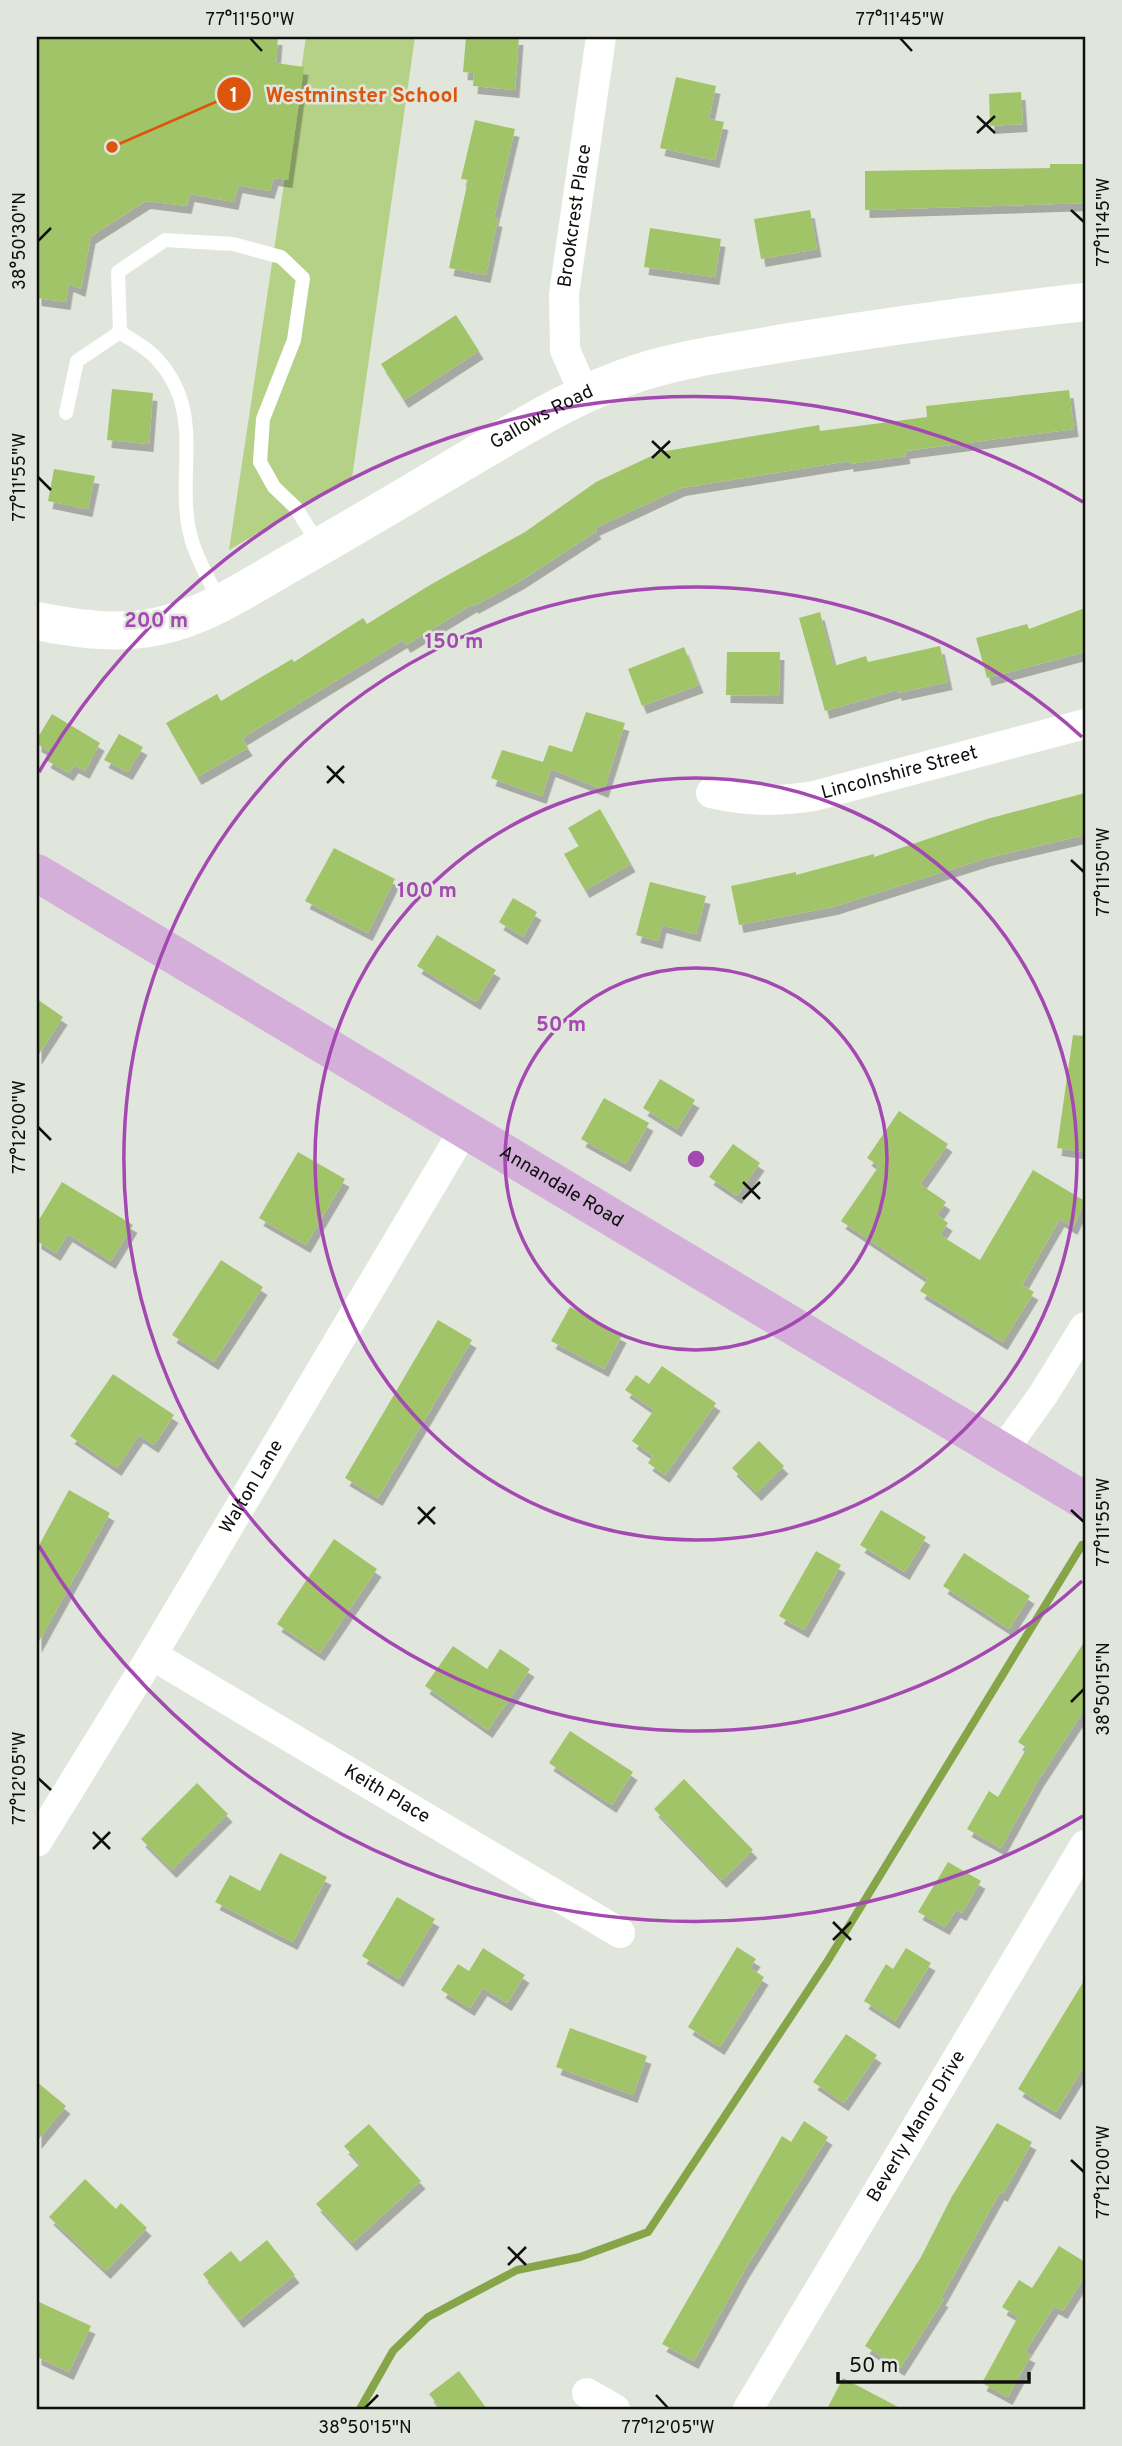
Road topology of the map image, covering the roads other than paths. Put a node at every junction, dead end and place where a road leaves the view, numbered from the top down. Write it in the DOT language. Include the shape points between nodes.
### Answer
graph roads {
  1 [pos="601,37"];
  2 [pos="1085,302"];
  3 [pos="120,332"];
  4 [pos="584,393"];
  5 [pos="66,413"];
  6 [pos="321,547"];
  7 [pos="221,603"];
  8 [pos="37,621"];
  9 [pos="1085,724"];
  10 [pos="711,793"];
  11 [pos="37,873"];
  12 [pos="464,1130"];
  13 [pos="1085,1327"];
  14 [pos="1002,1452"];
  15 [pos="1085,1502"];
  16 [pos="152,1655"];
  17 [pos="37,1842"];
  18 [pos="1085,1845"];
  19 [pos="620,1933"];
  20 [pos="587,2393"];
  21 [pos="615,2409"];
  22 [pos="748,2409"];
  1 -- 4 [label="street, Brookcrest Place" via="564,294 565,350"];
  2 -- 4 [label="main road, Gallows Road" via="950,317 707,356 640,372"];
  3 -- 5 [label="lane" via="77,361"];
  3 -- 6 [label="lane" via="118,272 164,240 226,244 281,257 303,278 294,340 263,419 260,462"];
  3 -- 7 [label="lane" via="155,357 185,410 191,537"];
  4 -- 6 [label="main road, Gallows Road"];
  6 -- 7 [label="main road, Gallows Road"];
  7 -- 8 [label="main road, Gallows Road" via="159,626 118,631"];
  9 -- 10 [label="street, Lincolnshire Street" via="814,796 777,802"];
  11 -- 12 [label="main road, Annandale Road"];
  12 -- 14 [label="main road, Annandale Road"];
  12 -- 16 [label="street, Walton Lane"];
  13 -- 14 [label="street"];
  14 -- 15 [label="main road, Annandale Road"];
  16 -- 17 [label="street, Walton Lane"];
  16 -- 19 [label="street, Keith Place"];
  18 -- 22 [label="street, Beverly Manor Drive"];
  20 -- 21 [label="street"];
}
